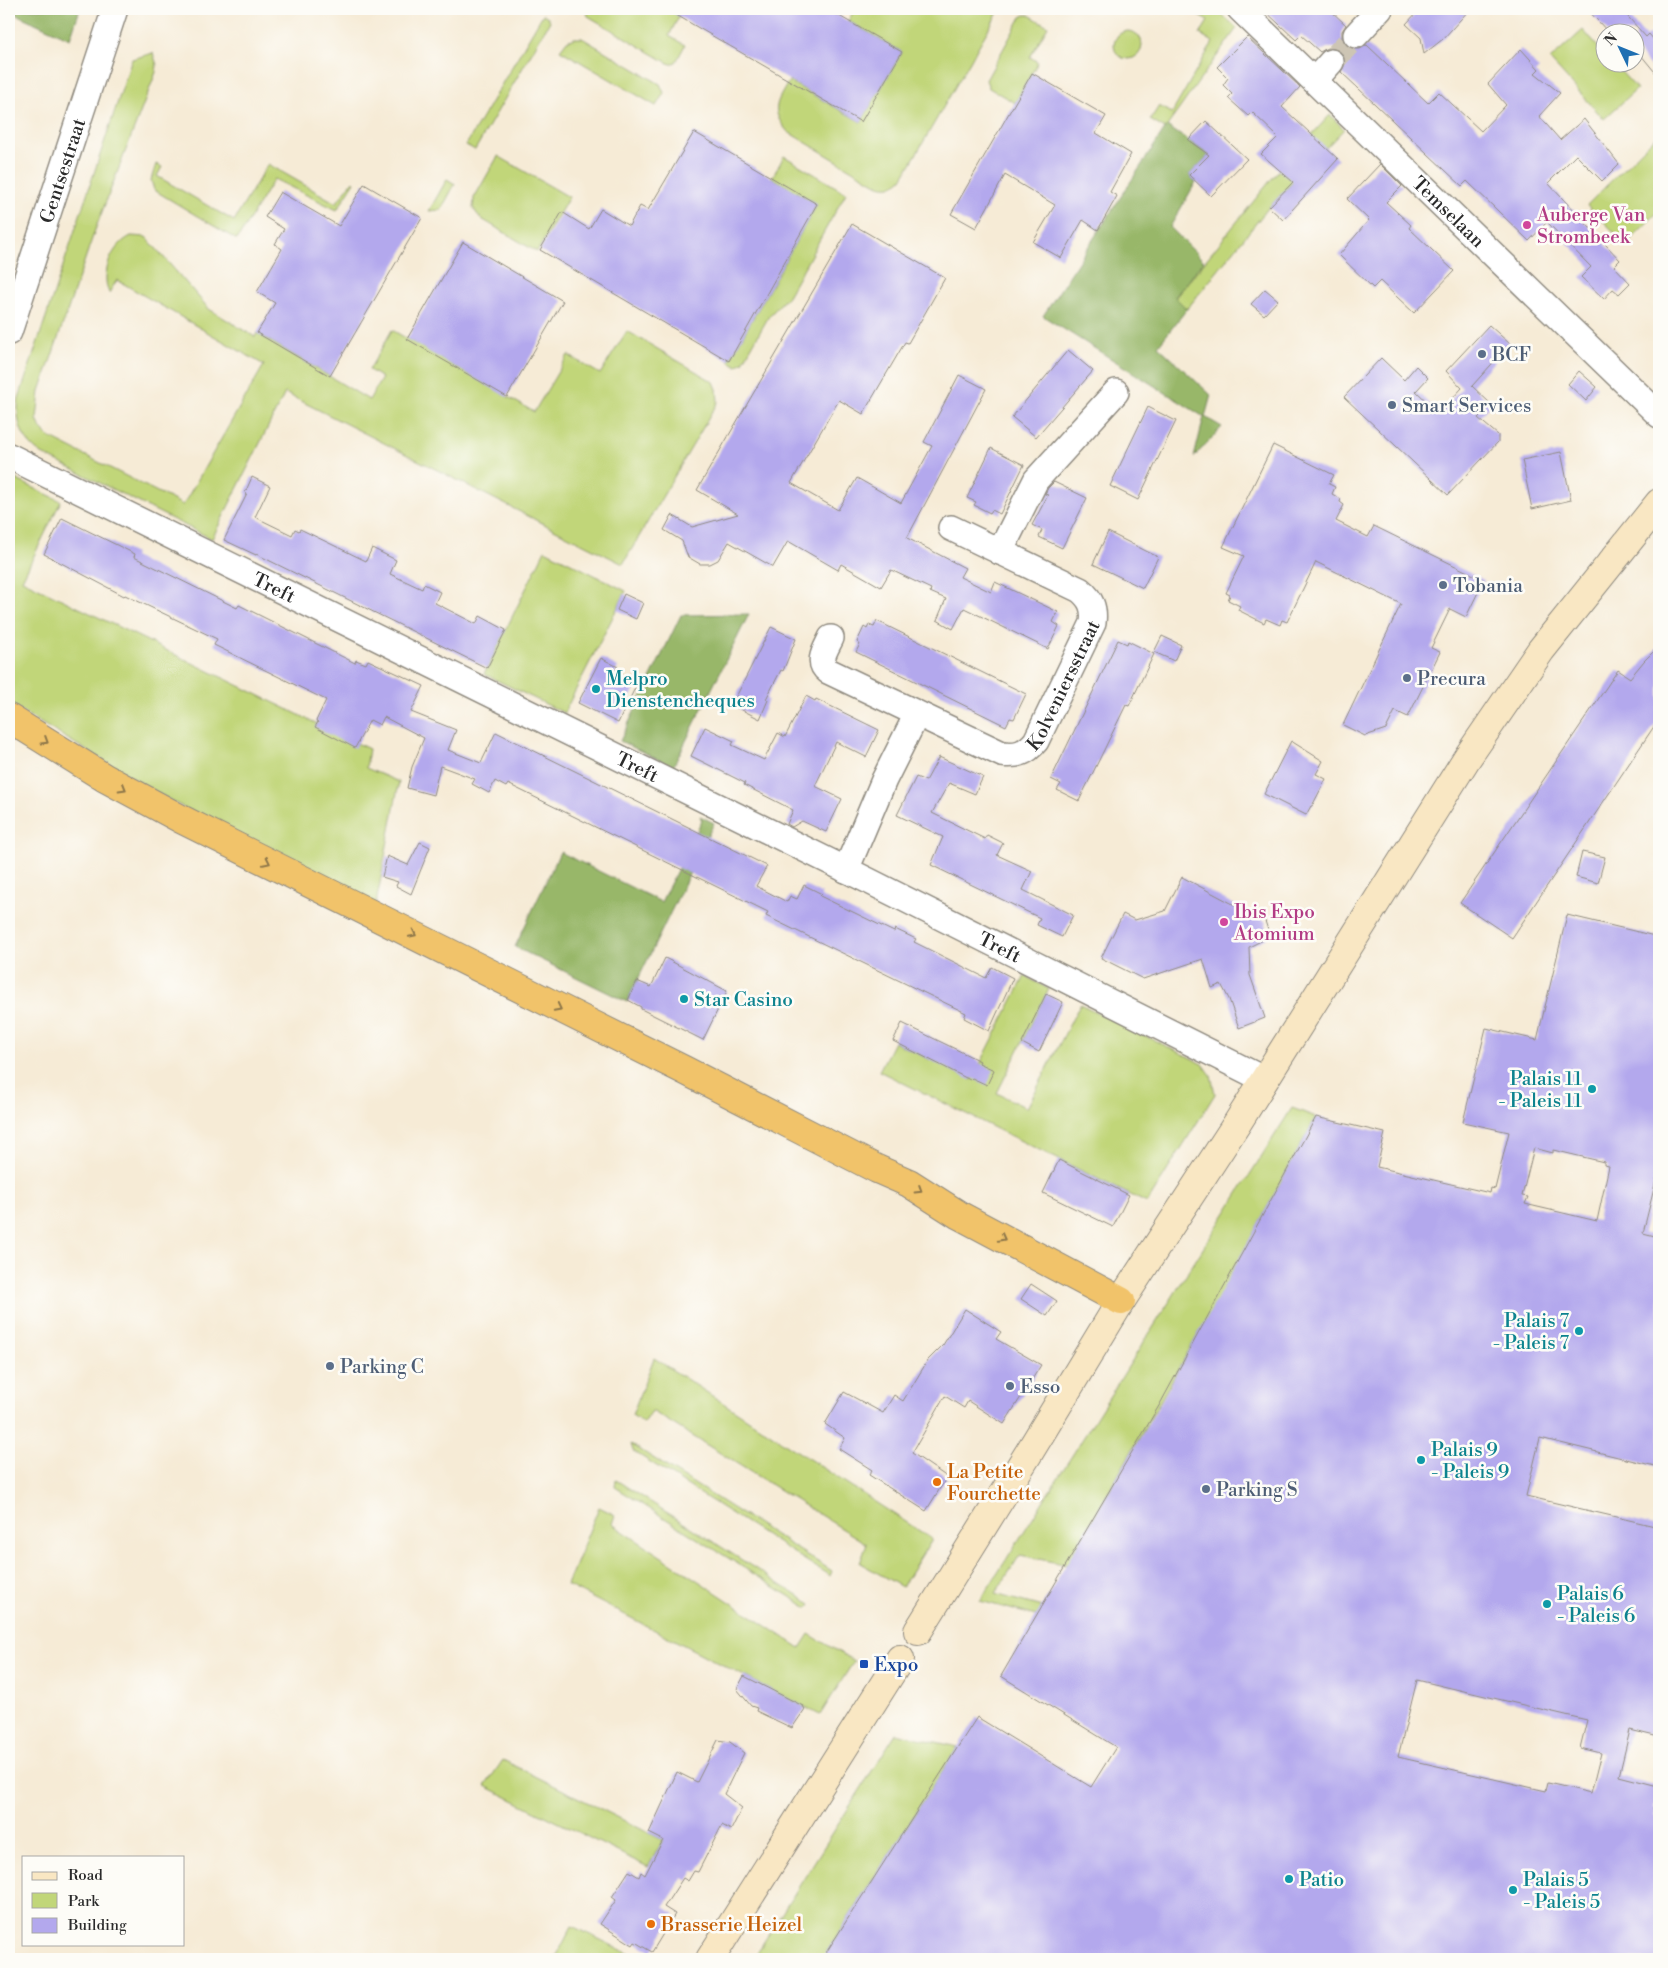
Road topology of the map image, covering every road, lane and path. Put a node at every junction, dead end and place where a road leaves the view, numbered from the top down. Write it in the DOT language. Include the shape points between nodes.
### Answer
graph roads {
  1 [pos="115,9"];
  2 [pos="1240,9"];
  3 [pos="1380,9"];
  4 [pos="1356,35"];
  5 [pos="9,332"];
  6 [pos="1116,392"];
  7 [pos="1659,414"];
  8 [pos="9,456"];
  9 [pos="1659,503"];
  10 [pos="951,528"];
  11 [pos="1000,552"];
  12 [pos="831,638"];
  13 [pos="917,714"];
  14 [pos="9,718"];
  15 [pos="846,870"];
  16 [pos="1265,1080"];
  17 [pos="1121,1301"];
  18 [pos="918,1632"];
  19 [pos="900,1659"];
  20 [pos="710,1959"];
  1 -- 5 [label="street, Gentsestraat"];
  2 -- 7 [label="street, Temselaan" via="1323,71"];
  3 -- 4 [label="street"];
  6 -- 11 [label="street" via="1039,476"];
  8 -- 15 [label="street, Treft"];
  9 -- 16 [label="main road" via="1541,650 1510,695"];
  10 -- 11 [label="street, Kolveniersstraat"];
  11 -- 13 [label="street, Kolveniersstraat" via="1080,590 1087,596 1094,613 1093,623 1036,741 1022,753 1002,754"];
  12 -- 13 [label="street, Kolveniersstraat" via="822,658 825,669"];
  13 -- 15 [label="street" via="884,780"];
  14 -- 17 [label="highway, one-way" via="155,806 675,1065 877,1170 909,1183 959,1215"];
  15 -- 16 [label="street, Treft"];
  16 -- 17 [label="main road"];
  17 -- 18 [label="main road"];
  19 -- 20 [label="main road"];
}
